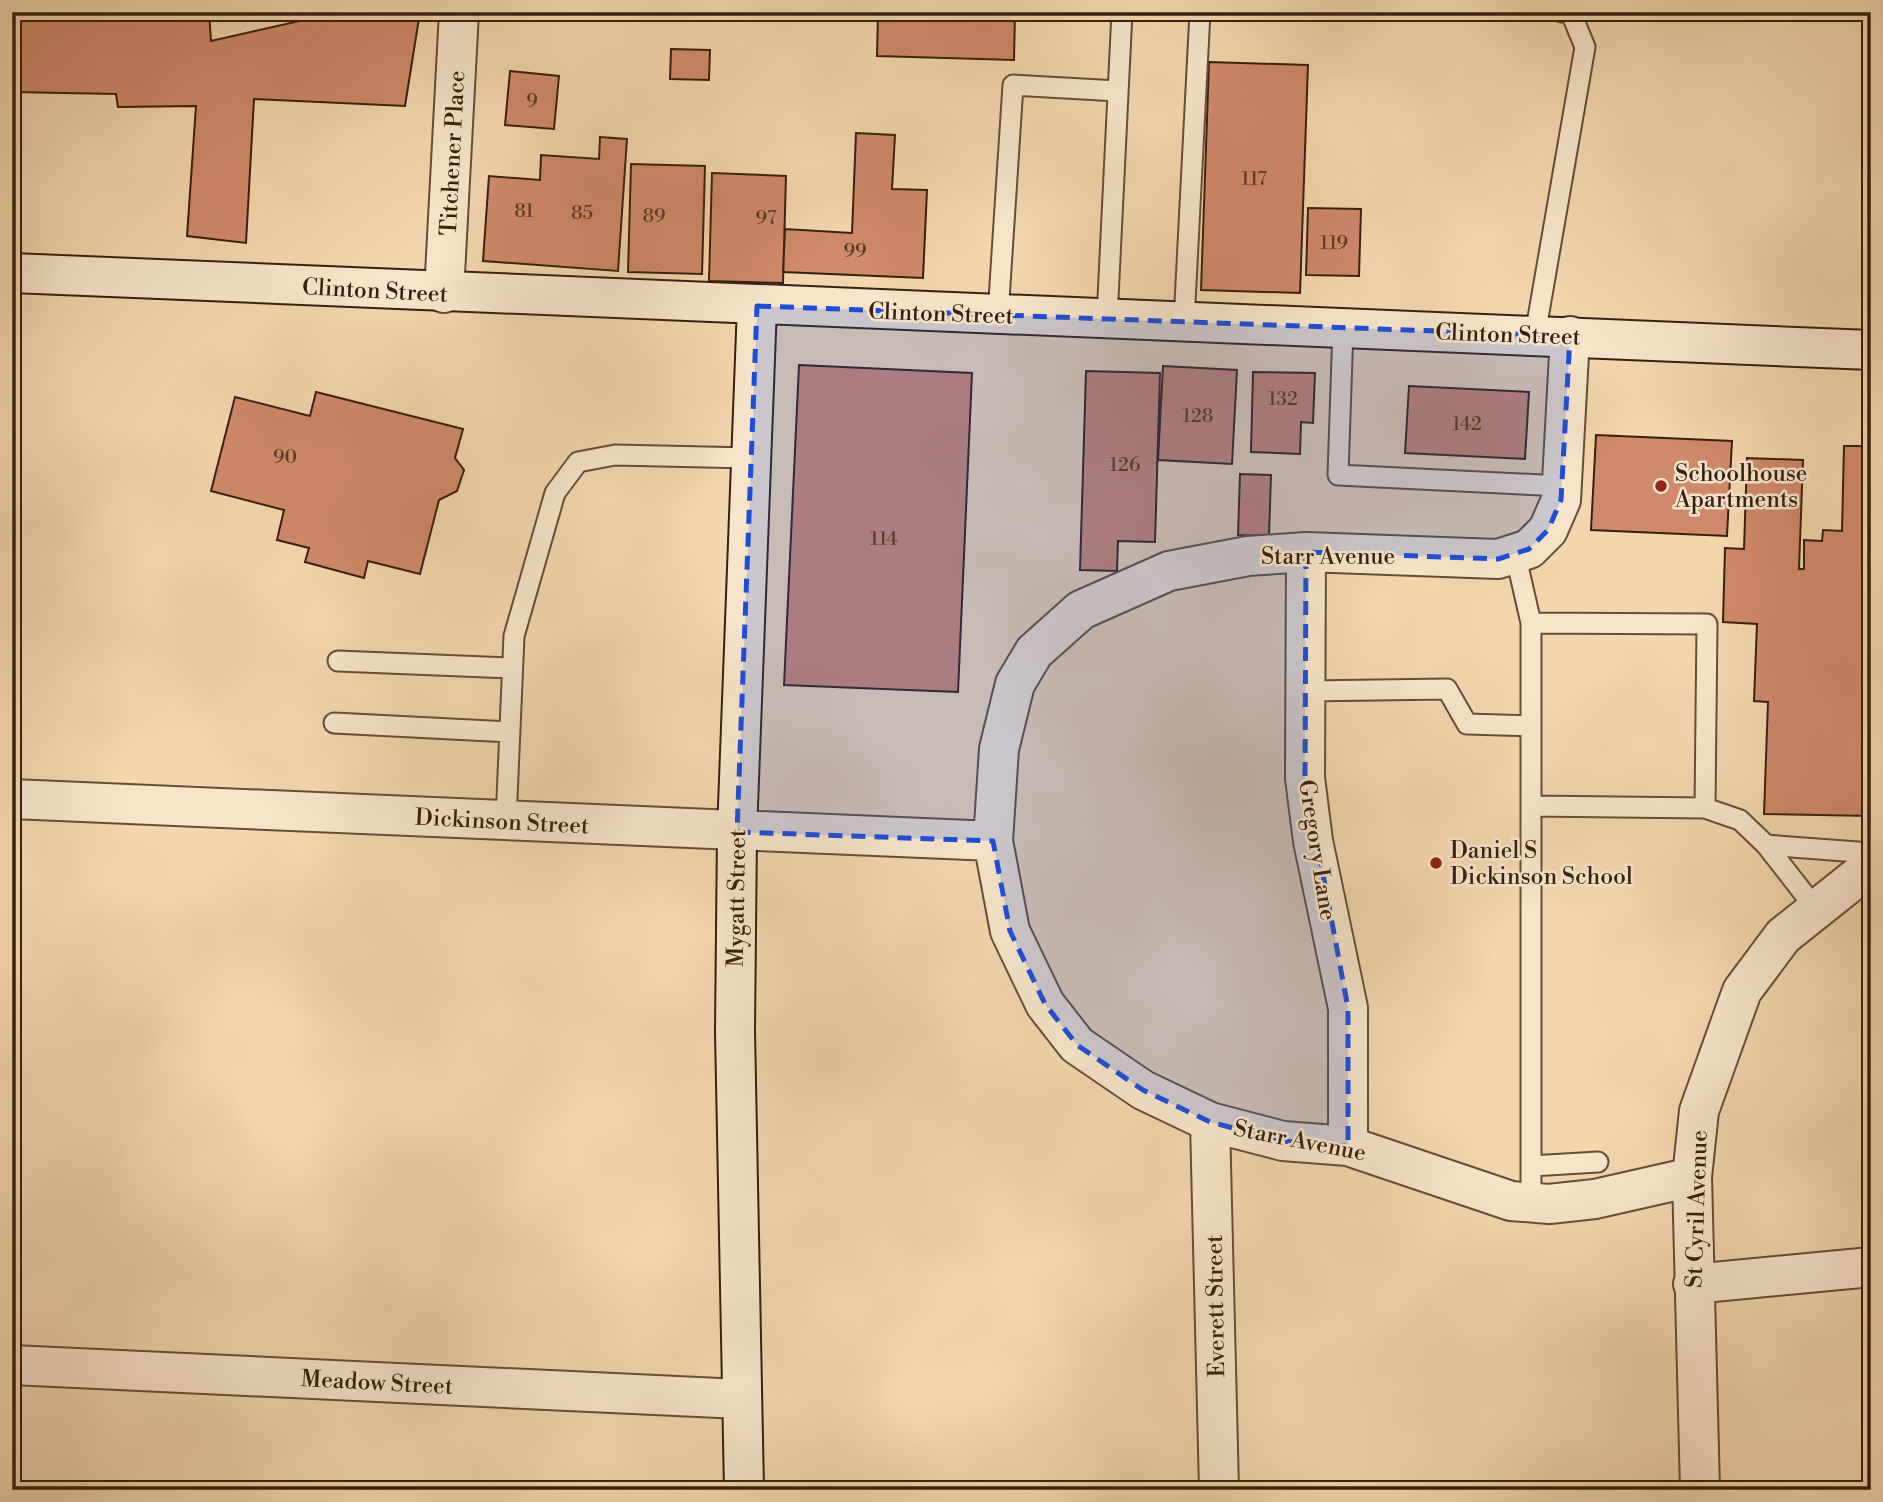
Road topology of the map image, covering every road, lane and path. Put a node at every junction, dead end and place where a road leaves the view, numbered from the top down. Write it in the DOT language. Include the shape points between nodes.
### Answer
graph roads {
  1 [pos="460,12"];
  2 [pos="1122,12"];
  3 [pos="1200,12"];
  4 [pos="1562,12"];
  5 [pos="1118,91"];
  6 [pos="12,273"];
  7 [pos="444,293"];
  8 [pos="757,306"];
  9 [pos="998,315"];
  10 [pos="1107,319"];
  11 [pos="1185,322"];
  12 [pos="1343,328"];
  13 [pos="1553,336"];
  14 [pos="1871,350"];
  15 [pos="751,458"];
  16 [pos="1562,485"];
  17 [pos="1306,552"];
  18 [pos="1515,554"];
  19 [pos="1531,623"];
  20 [pos="338,661"];
  21 [pos="513,668"];
  22 [pos="1305,691"];
  23 [pos="334,723"];
  24 [pos="1531,726"];
  25 [pos="510,732"];
  26 [pos="12,799"];
  27 [pos="1531,806"];
  28 [pos="1705,808"];
  29 [pos="506,821"];
  30 [pos="737,832"];
  31 [pos="993,841"];
  32 [pos="1766,845"];
  33 [pos="1871,853"];
  34 [pos="1871,866"];
  35 [pos="1816,909"];
  36 [pos="1210,1122"];
  37 [pos="1348,1146"];
  38 [pos="1598,1162"];
  39 [pos="1531,1166"];
  40 [pos="1692,1177"];
  41 [pos="1531,1203"];
  42 [pos="1871,1267"];
  43 [pos="1693,1284"];
  44 [pos="12,1365"];
  45 [pos="741,1399"];
  46 [pos="744,1490"];
  47 [pos="1219,1490"];
  48 [pos="1700,1490"];
  1 -- 7 [label="street, Titchener Place"];
  2 -- 5 [label="lane"];
  3 -- 11 [label="lane"];
  4 -- 13 [label="lane" via="1571,13 1585,47"];
  5 -- 9 [label="lane" via="1013,85"];
  5 -- 10 [label="lane"];
  6 -- 7 [label="street, Clinton Street"];
  7 -- 8 [label="street, Clinton Street"];
  8 -- 9 [label="street, Clinton Street"];
  8 -- 15 [label="street, Mygatt Street"];
  9 -- 10 [label="street, Clinton Street"];
  10 -- 11 [label="street, Clinton Street"];
  11 -- 12 [label="street, Clinton Street"];
  12 -- 13 [label="street, Clinton Street"];
  12 -- 16 [label="lane" via="1338,475"];
  13 -- 14 [label="street, Clinton Street"];
  13 -- 16 [label="street, Starr Avenue"];
  15 -- 21 [label="lane" via="615,455 578,462 555,493 514,636"];
  15 -- 30 [label="street, Mygatt Street"];
  16 -- 18 [label="street, Starr Avenue" via="1561,500 1548,530 1529,549"];
  17 -- 18 [label="street, Starr Avenue" via="1498,559"];
  17 -- 22 [label="street, Gregory Lane"];
  17 -- 31 [label="street, Starr Avenue" via="1248,556 1169,571 1081,610 1034,652 1015,684 999,749"];
  18 -- 19 [label="lane"];
  19 -- 24 [label="lane"];
  19 -- 28 [label="lane" via="1707,624"];
  20 -- 21 [label="lane"];
  21 -- 25 [label="lane"];
  22 -- 24 [label="lane" via="1447,689 1467,724"];
  22 -- 37 [label="street, Gregory Lane" via="1305,778 1313,842 1348,1008"];
  23 -- 25 [label="lane"];
  24 -- 27 [label="lane"];
  25 -- 29 [label="lane"];
  26 -- 29 [label="street, Dickinson Street"];
  27 -- 28 [label="lane"];
  27 -- 39 [label="lane"];
  28 -- 32 [label="lane" via="1740,820"];
  29 -- 30 [label="street, Dickinson Street"];
  30 -- 31 [label="street, Dickinson Street"];
  30 -- 45 [label="street, Mygatt Street"];
  31 -- 36 [label="street, Starr Avenue" via="1010,932 1045,1004 1077,1045 1143,1090"];
  32 -- 33 [label="lane"];
  32 -- 35 [label="lane"];
  34 -- 35 [label="street, St Cyril Avenue"];
  35 -- 40 [label="street, St Cyril Avenue" via="1783,936 1742,991 1699,1111"];
  36 -- 37 [label="street, Starr Avenue" via="1283,1141"];
  36 -- 47 [label="street, Everett Street"];
  37 -- 41 [label="street, Starr Avenue" via="1511,1201"];
  38 -- 39 [label="lane"];
  39 -- 41 [label="lane"];
  40 -- 41 [label="street, Starr Avenue" via="1595,1199"];
  40 -- 43 [label="street, St Cyril Avenue"];
  42 -- 43 [label="street"];
  43 -- 48 [label="street, St Cyril Avenue"];
  44 -- 45 [label="street, Meadow Street"];
  45 -- 46 [label="street, Mygatt Street"];
}
